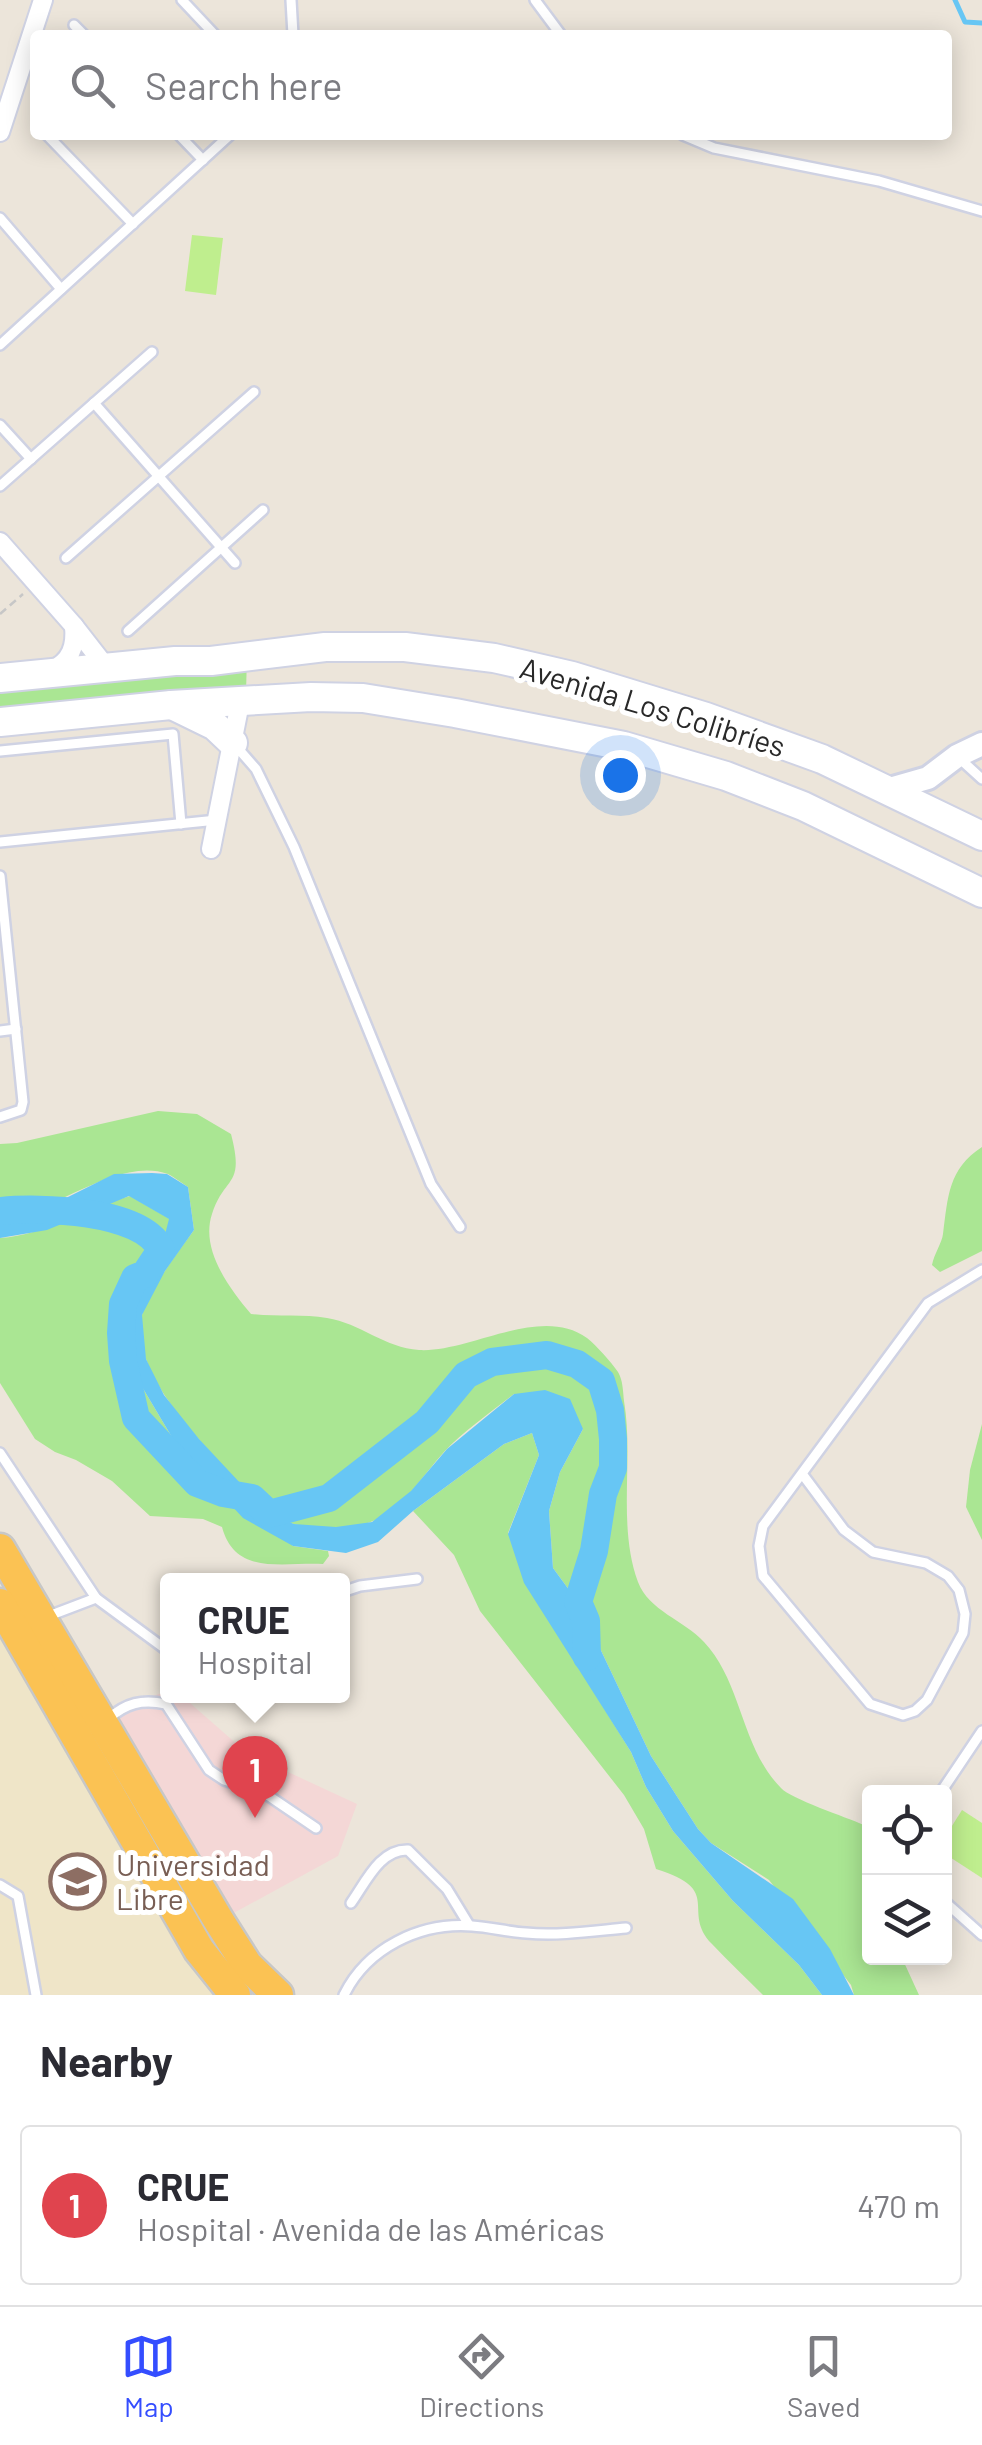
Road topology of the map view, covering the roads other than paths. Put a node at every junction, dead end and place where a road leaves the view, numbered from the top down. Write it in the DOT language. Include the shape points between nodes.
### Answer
graph roads {
  1 [pos="42,0"];
  2 [pos="182,0"];
  3 [pos="291,0"];
  4 [pos="535,0"];
  5 [pos="74,25"];
  6 [pos="32,30"];
  7 [pos="79,30"];
  8 [pos="210,30"];
  9 [pos="294,30"];
  10 [pos="556,30"];
  11 [pos="30,38"];
  12 [pos="0,132"];
  13 [pos="52,140"];
  14 [pos="184,140"];
  15 [pos="225,140"];
  16 [pos="696,140"];
  17 [pos="203,160"];
  18 [pos="982,211"];
  19 [pos="0,218"];
  20 [pos="132,224"];
  21 [pos="61,290"];
  22 [pos="0,345"];
  23 [pos="152,352"];
  24 [pos="254,392"];
  25 [pos="94,403"];
  26 [pos="0,425"];
  27 [pos="31,458"];
  28 [pos="157,475"];
  29 [pos="0,486"];
  30 [pos="263,510"];
  31 [pos="0,542"];
  32 [pos="222,548"];
  33 [pos="66,558"];
  34 [pos="235,563"];
  35 [pos="74,626"];
  36 [pos="128,631"];
  37 [pos="247,654"];
  38 [pos="106,667"];
  39 [pos="47,673"];
  40 [pos="0,678"];
  41 [pos="240,703"];
  42 [pos="171,705"];
  43 [pos="0,722"];
  44 [pos="233,743"];
  45 [pos="982,744"];
  46 [pos="0,751"];
  47 [pos="957,756"];
  48 [pos="928,778"];
  49 [pos="982,779"];
  50 [pos="886,790"];
  51 [pos="943,818"];
  52 [pos="217,820"];
  53 [pos="181,824"];
  54 [pos="982,836"];
  55 [pos="0,842"];
  56 [pos="212,849"];
  57 [pos="0,876"];
  58 [pos="982,892"];
  59 [pos="3,931"];
  60 [pos="16,1029"];
  61 [pos="0,1031"];
  62 [pos="0,1117"];
  63 [pos="460,1226"];
  64 [pos="982,1270"];
  65 [pos="0,1453"];
  66 [pos="803,1475"];
  67 [pos="0,1549"];
  68 [pos="417,1578"];
  69 [pos="350,1589"];
  70 [pos="96,1598"];
  71 [pos="0,1604"];
  72 [pos="40,1619"];
  73 [pos="160,1644"];
  74 [pos="160,1703"];
  75 [pos="162,1703"];
  76 [pos="102,1724"];
  77 [pos="982,1731"];
  78 [pos="946,1785"];
  79 [pos="316,1828"];
  80 [pos="0,1884"];
  81 [pos="351,1903"];
  82 [pos="952,1909"];
  83 [pos="470,1926"];
  84 [pos="626,1928"];
  85 [pos="982,1934"];
  86 [pos="36,1995"];
  87 [pos="235,1995"];
  88 [pos="278,1995"];
  89 [pos="344,1995"];
  1 -- 6 [label="street"];
  2 -- 8 [label="lane"];
  3 -- 9 [label="lane"];
  4 -- 10 [label="lane"];
  5 -- 7 [label="lane"];
  11 -- 12 [label="street"];
  13 -- 20 [label="lane"];
  14 -- 17 [label="lane"];
  15 -- 17 [label="lane"];
  16 -- 18 [label="lane" via="879,180"];
  17 -- 20 [label="lane"];
  19 -- 21 [label="lane"];
  20 -- 21 [label="lane"];
  21 -- 22 [label="lane"];
  23 -- 25 [label="lane"];
  24 -- 28 [label="lane"];
  25 -- 27 [label="lane"];
  25 -- 28 [label="lane"];
  26 -- 27 [label="lane"];
  27 -- 29 [label="lane"];
  28 -- 32 [label="lane"];
  28 -- 33 [label="lane"];
  30 -- 32 [label="lane"];
  31 -- 35 [label="street"];
  32 -- 34 [label="lane"];
  32 -- 36 [label="lane"];
  35 -- 38 [label="street"];
  35 -- 39 [label="street" via="70,655"];
  37 -- 38 [label="main road, Avenida Los Colibríes"];
  37 -- 41 [label="main road" via="248,684"];
  37 -- 50 [label="main road, Avenida Los Colibríes" via="405,648 494,658 706,717"];
  38 -- 39 [label="main road, Avenida Los Colibríes"];
  39 -- 40 [label="main road, Avenida Los Colibríes"];
  41 -- 42 [label="main road, Avenida Los Colibríes"];
  41 -- 44 [label="street"];
  41 -- 58 [label="main road, Avenida Los Colibríes" via="363,698 624,746 803,806"];
  42 -- 43 [label="main road, Avenida Los Colibríes"];
  42 -- 44 [label="main road" via="194,713"];
  44 -- 52 [label="street"];
  44 -- 63 [label="lane" via="256,769 294,847 432,1184"];
  45 -- 47 [label="street"];
  46 -- 53 [label="lane" via="173,734"];
  47 -- 48 [label="street"];
  47 -- 49 [label="lane"];
  48 -- 50 [label="street"];
  48 -- 51 [label="street"];
  50 -- 51 [label="main road, Avenida Los Colibríes"];
  51 -- 54 [label="main road, Avenida Los Colibríes"];
  52 -- 53 [label="lane"];
  52 -- 56 [label="street"];
  53 -- 55 [label="lane"];
  57 -- 59 [label="lane"];
  59 -- 60 [label="lane"];
  60 -- 61 [label="lane"];
  60 -- 62 [label="lane" via="23,1102 20,1110"];
  64 -- 66 [label="lane" via="928,1303"];
  65 -- 70 [label="lane"];
  66 -- 66 [label="lane" via="763,1526 763,1576 870,1704 902,1715 915,1711 964,1633 960,1590 926,1563 874,1552 844,1530"];
  67 -- 72 [label="highway"];
  68 -- 69 [label="lane"];
  70 -- 72 [label="lane"];
  70 -- 73 [label="lane"];
  71 -- 87 [label="highway" via="199,1950"];
  72 -- 76 [label="highway"];
  74 -- 76 [label="lane" via="145,1699 120,1708"];
  75 -- 79 [label="lane" via="209,1770 274,1798"];
  76 -- 88 [label="highway" via="247,1965"];
  77 -- 78 [label="lane"];
  80 -- 86 [label="lane" via="18,1896"];
  81 -- 83 [label="lane" via="384,1857 408,1850 446,1888"];
  82 -- 85 [label="lane"];
  83 -- 84 [label="lane" via="527,1934"];
  83 -- 89 [label="lane" via="435,1928 394,1942 370,1958"];
}
